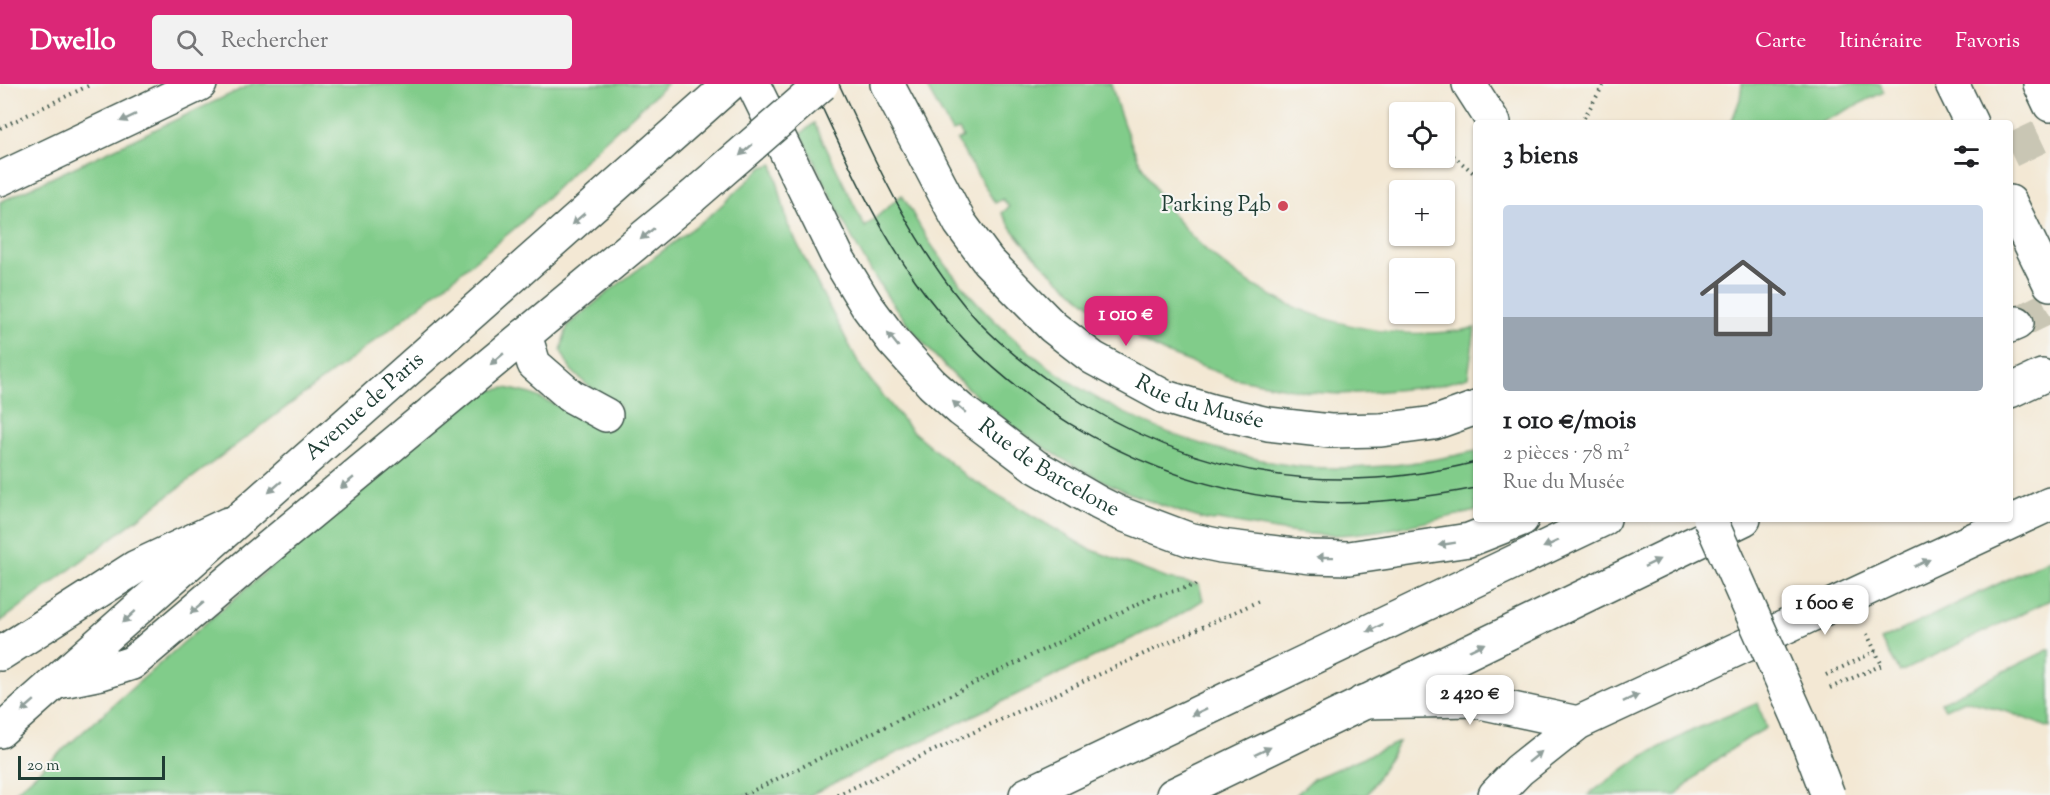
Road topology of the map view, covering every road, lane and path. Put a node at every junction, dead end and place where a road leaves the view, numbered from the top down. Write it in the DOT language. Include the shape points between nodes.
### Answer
graph roads {
  1 [pos="92,84"];
  2 [pos="200,84"];
  3 [pos="730,84"];
  4 [pos="753,84"];
  5 [pos="822,84"];
  6 [pos="887,84"];
  7 [pos="1469,84"];
  8 [pos="1604,84"];
  9 [pos="1952,84"];
  10 [pos="2040,84"];
  11 [pos="164,93"];
  12 [pos="2050,105"];
  13 [pos="1492,120"];
  14 [pos="1583,120"];
  15 [pos="1970,120"];
  16 [pos="0,128"];
  17 [pos="1455,157"];
  18 [pos="1473,172"];
  19 [pos="0,179"];
  20 [pos="2013,208"];
  21 [pos="2050,284"];
  22 [pos="525,335"];
  23 [pos="2042,376"];
  24 [pos="2013,390"];
  25 [pos="1473,409"];
  26 [pos="606,415"];
  27 [pos="2050,504"];
  28 [pos="240,518"];
  29 [pos="2013,521"];
  30 [pos="1514,522"];
  31 [pos="1598,522"];
  32 [pos="1711,522"];
  33 [pos="1738,522"];
  34 [pos="2011,522"];
  35 [pos="1221,546"];
  36 [pos="1261,600"];
  37 [pos="1867,633"];
  38 [pos="1876,651"];
  39 [pos="0,654"];
  40 [pos="1842,668"];
  41 [pos="57,682"];
  42 [pos="1829,688"];
  43 [pos="1363,702"];
  44 [pos="1578,723"];
  45 [pos="0,731"];
  46 [pos="744,795"];
  47 [pos="837,795"];
  48 [pos="1026,795"];
  49 [pos="1173,795"];
  50 [pos="1495,795"];
  51 [pos="1828,795"];
  1 -- 16 [label="path"];
  2 -- 11 [label="main road"];
  3 -- 28 [label="main road, Avenue de Paris, one-way"];
  35 -- 4 [label="main road, Rue de Barcelone, one-way" via="1188,538 1099,503 1035,466 932,384 893,341 838,260"];
  5 -- 22 [label="main road, one-way, bridge"];
  6 -- 25 [label="main road, Rue du Musée" via="960,223 988,261 1053,327 1093,358 1165,397 1268,424 1330,431 1381,430 1434,423"];
  7 -- 13 [label="main road"];
  8 -- 14 [label="path"];
  9 -- 15 [label="main road"];
  10 -- 12 [label="main road"];
  11 -- 19 [label="main road, one-way"];
  17 -- 18 [label="path"];
  20 -- 21 [label="main road"];
  22 -- 26 [label="main road" via="534,364 571,396"];
  22 -- 41 [label="main road, one-way" via="132,663"];
  23 -- 24 [label="main road"];
  29 -- 27 [label="main road, one-way"];
  28 -- 39 [label="main road" via="136,567"];
  28 -- 41 [label="main road, Avenue de Paris, one-way"];
  30 -- 35 [label="main road, Rue de Barcelone, one-way" via="1469,540 1349,558"];
  31 -- 48 [label="main road, one-way"];
  32 -- 51 [label="main road, bridge" via="1799,719"];
  43 -- 33 [label="main road, one-way"];
  44 -- 34 [label="main road, one-way"];
  35 -- 46 [label="path" via="1211,568 1194,587 1152,597"];
  36 -- 47 [label="path"];
  37 -- 38 [label="path"];
  38 -- 40 [label="path"];
  38 -- 42 [label="path" via="1882,665"];
  41 -- 45 [label="main road, Avenue de Paris, one-way"];
  43 -- 44 [label="main road" via="1471,700"];
  49 -- 43 [label="main road, one-way"];
  50 -- 44 [label="main road, one-way" via="1519,770"];
}
